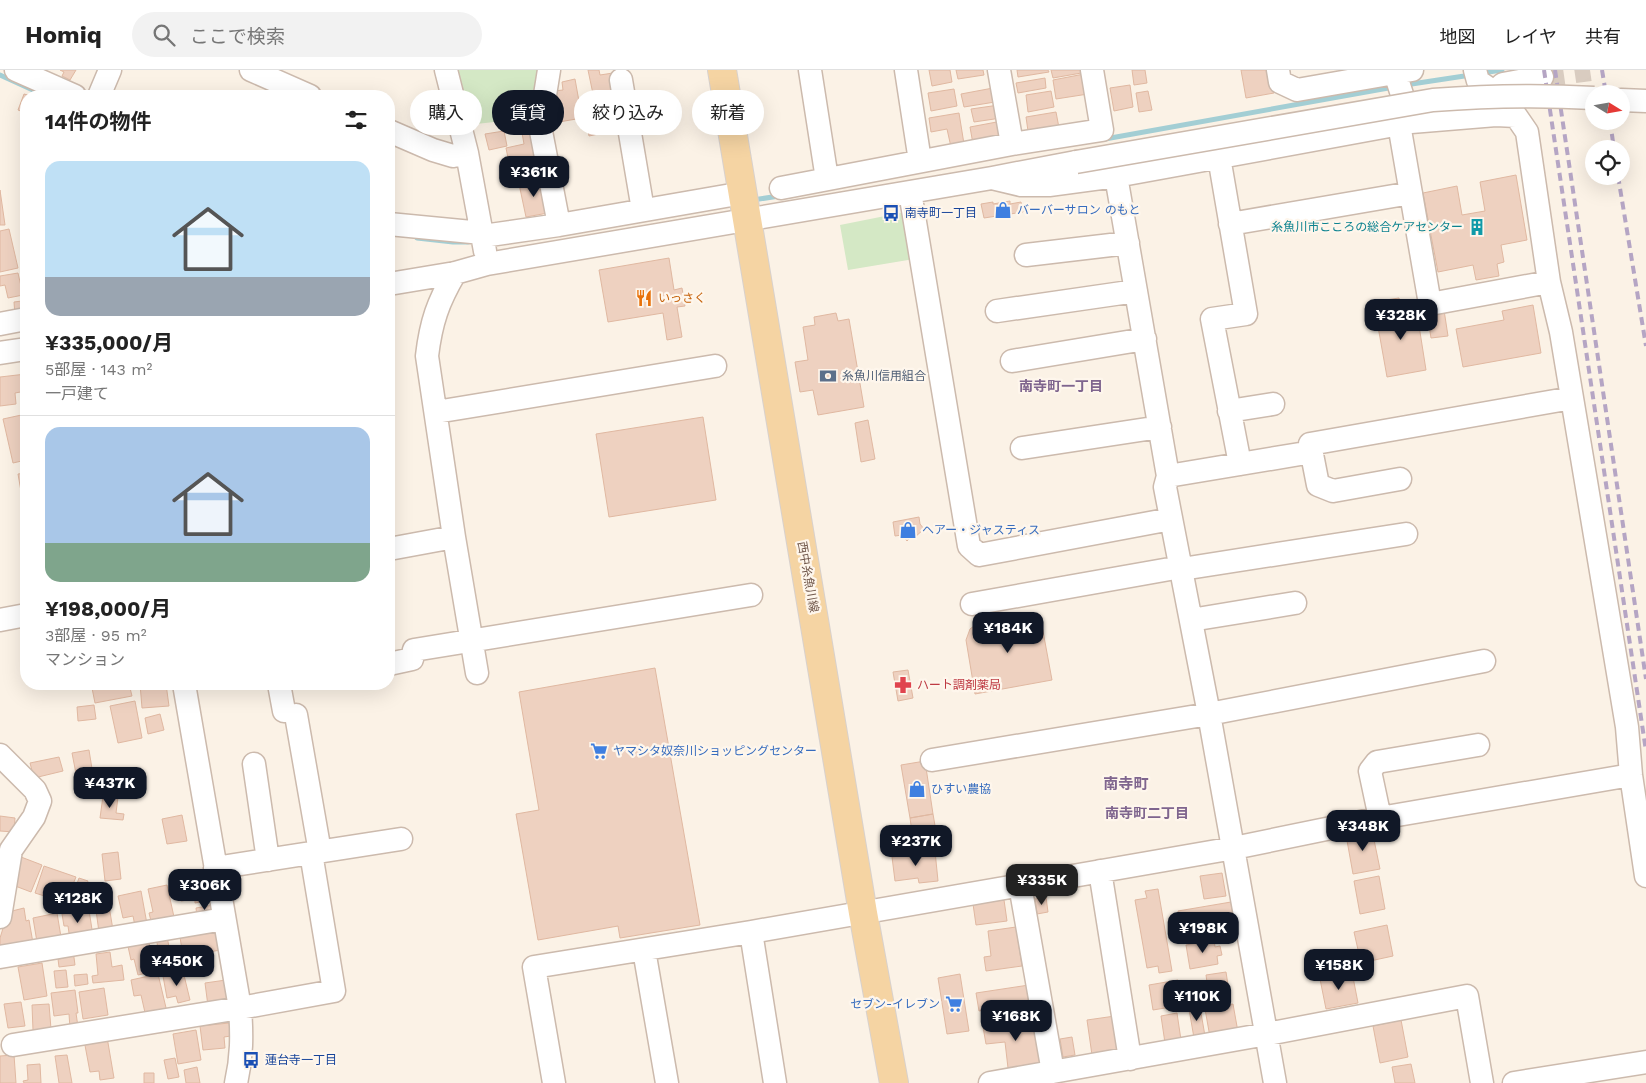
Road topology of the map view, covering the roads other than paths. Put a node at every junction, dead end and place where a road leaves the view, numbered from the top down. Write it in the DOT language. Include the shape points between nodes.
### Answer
graph roads {
  1 [pos="16,70"];
  2 [pos="110,70"];
  3 [pos="250,70"];
  4 [pos="446,70"];
  5 [pos="548,70"];
  6 [pos="722,70"];
  7 [pos="810,70"];
  8 [pos="906,70"];
  9 [pos="999,70"];
  10 [pos="1092,70"];
  11 [pos="1278,70"];
  12 [pos="1475,70"];
  13 [pos="1404,72"];
  14 [pos="1542,77"];
  15 [pos="621,80"];
  16 [pos="61,90"];
  17 [pos="102,90"];
  18 [pos="296,90"];
  19 [pos="1494,92"];
  20 [pos="1585,97"];
  21 [pos="1630,100"];
  22 [pos="1646,101"];
  23 [pos="1496,115"];
  24 [pos="1405,123"];
  25 [pos="395,134"];
  26 [pos="1012,144"];
  27 [pos="466,153"];
  28 [pos="1219,157"];
  29 [pos="920,161"];
  30 [pos="1116,176"];
  31 [pos="992,178"];
  32 [pos="827,179"];
  33 [pos="781,188"];
  34 [pos="910,192"];
  35 [pos="743,193"];
  36 [pos="1411,193"];
  37 [pos="643,210"];
  38 [pos="746,220"];
  39 [pos="1230,224"];
  40 [pos="395,225"];
  41 [pos="559,226"];
  42 [pos="483,235"];
  43 [pos="1128,242"];
  44 [pos="1026,255"];
  45 [pos="487,264"];
  46 [pos="455,272"];
  47 [pos="1548,282"];
  48 [pos="395,283"];
  49 [pos="1136,291"];
  50 [pos="997,311"];
  51 [pos="20,321"];
  52 [pos="0,324"];
  53 [pos="1144,339"];
  54 [pos="20,350"];
  55 [pos="0,353"];
  56 [pos="1012,362"];
  57 [pos="715,366"];
  58 [pos="1572,398"];
  59 [pos="1273,404"];
  60 [pos="1229,411"];
  61 [pos="436,412"];
  62 [pos="1160,427"];
  63 [pos="1022,448"];
  64 [pos="1312,452"];
  65 [pos="1240,464"];
  66 [pos="1168,476"];
  67 [pos="1400,479"];
  68 [pos="1171,519"];
  69 [pos="1406,534"];
  70 [pos="454,537"];
  71 [pos="395,548"];
  72 [pos="1182,568"];
  73 [pos="751,595"];
  74 [pos="1296,603"];
  75 [pos="972,604"];
  76 [pos="20,616"];
  77 [pos="0,620"];
  78 [pos="1192,620"];
  79 [pos="472,641"];
  80 [pos="1484,661"];
  81 [pos="395,663"];
  82 [pos="478,674"];
  83 [pos="185,690"];
  84 [pos="281,690"];
  85 [pos="1209,714"];
  86 [pos="1478,745"];
  87 [pos="0,755"];
  88 [pos="932,760"];
  89 [pos="254,764"];
  90 [pos="1631,775"];
  91 [pos="1380,818"];
  92 [pos="401,839"];
  93 [pos="1234,848"];
  94 [pos="315,853"];
  95 [pos="268,860"];
  96 [pos="215,868"];
  97 [pos="1100,871"];
  98 [pos="1646,876"];
  99 [pos="1020,885"];
  100 [pos="863,913"];
  101 [pos="0,917"];
  102 [pos="224,918"];
  103 [pos="752,932"];
  104 [pos="644,950"];
  105 [pos="0,957"];
  106 [pos="240,1008"];
  107 [pos="1267,1034"];
  108 [pos="13,1045"];
  109 [pos="1130,1058"];
  110 [pos="1646,1062"];
  111 [pos="1065,1075"];
  112 [pos="236,1083"];
  113 [pos="554,1083"];
  114 [pos="667,1083"];
  115 [pos="775,1083"];
  116 [pos="894,1083"];
  117 [pos="990,1083"];
  118 [pos="1275,1083"];
  119 [pos="1482,1083"];
  120 [pos="1514,1083"];
  1 -- 16 [label="street"];
  2 -- 17 [label="street"];
  3 -- 18 [label="street"];
  4 -- 27 [label="street"];
  5 -- 41 [label="street" via="540,126"];
  6 -- 35 [label="main road, 西中糸魚川線"];
  7 -- 32 [label="street"];
  8 -- 29 [label="street"];
  9 -- 26 [label="street"];
  10 -- 26 [label="street" via="1102,130"];
  11 -- 13 [label="street" via="1280,82 1297,90"];
  12 -- 19 [label="street" via="1478,81"];
  13 -- 24 [label="street"];
  14 -- 19 [label="street" via="1503,84"];
  15 -- 37 [label="street"];
  19 -- 23 [label="street"];
  20 -- 31 [label="street, bridge" via="1547,95 1433,100"];
  21 -- 22 [label="street"];
  23 -- 24 [label="street"];
  23 -- 47 [label="street" via="1516,116 1527,132"];
  24 -- 28 [label="street"];
  24 -- 36 [label="street"];
  25 -- 27 [label="street" via="453,156"];
  26 -- 29 [label="street"];
  27 -- 42 [label="street"];
  28 -- 30 [label="street"];
  28 -- 39 [label="street"];
  29 -- 32 [label="street"];
  30 -- 31 [label="street" via="1049,185 1021,185"];
  30 -- 43 [label="street"];
  31 -- 34 [label="street"];
  32 -- 33 [label="street"];
  34 -- 38 [label="street"];
  34 -- 68 [label="street" via="969,546 979,555"];
  35 -- 37 [label="street"];
  35 -- 38 [label="main road, 西中糸魚川線"];
  36 -- 39 [label="street"];
  36 -- 47 [label="street" via="1430,304"];
  37 -- 41 [label="street"];
  38 -- 45 [label="street"];
  38 -- 100 [label="main road, 西中糸魚川線"];
  39 -- 60 [label="street" via="1246,314 1212,319"];
  40 -- 42 [label="street"];
  41 -- 42 [label="street"];
  42 -- 45 [label="street"];
  43 -- 44 [label="street"];
  43 -- 49 [label="street"];
  45 -- 46 [label="street"];
  46 -- 48 [label="street"];
  46 -- 61 [label="street" via="441,297 430,332 427,356"];
  47 -- 58 [label="street" via="1561,332"];
  49 -- 50 [label="street"];
  49 -- 53 [label="street"];
  51 -- 52 [label="street"];
  53 -- 56 [label="street"];
  53 -- 62 [label="street"];
  54 -- 55 [label="street"];
  57 -- 61 [label="street"];
  58 -- 64 [label="street" via="1310,444"];
  58 -- 90 [label="street" via="1627,727"];
  59 -- 60 [label="street"];
  60 -- 65 [label="street"];
  61 -- 70 [label="street"];
  62 -- 63 [label="street"];
  62 -- 66 [label="street"];
  64 -- 65 [label="street"];
  64 -- 67 [label="street" via="1318,485 1333,492"];
  65 -- 66 [label="street"];
  66 -- 68 [label="street" via="1165,487"];
  68 -- 72 [label="street"];
  69 -- 72 [label="street"];
  70 -- 71 [label="street"];
  70 -- 79 [label="street"];
  72 -- 75 [label="street"];
  72 -- 78 [label="street"];
  73 -- 79 [label="street"];
  74 -- 78 [label="street"];
  76 -- 77 [label="street"];
  78 -- 85 [label="street"];
  79 -- 81 [label="street" via="414,650 412,659"];
  79 -- 82 [label="street"];
  80 -- 85 [label="street"];
  83 -- 96 [label="street"];
  84 -- 94 [label="street" via="290,713"];
  85 -- 88 [label="street"];
  85 -- 93 [label="street"];
  86 -- 91 [label="street" via="1377,762 1370,771"];
  87 -- 101 [label="street" via="35,790 40,801 34,817 11,850"];
  89 -- 95 [label="street"];
  90 -- 91 [label="street"];
  90 -- 98 [label="street"];
  91 -- 93 [label="street"];
  92 -- 94 [label="street"];
  93 -- 97 [label="street"];
  93 -- 107 [label="street"];
  94 -- 95 [label="street"];
  94 -- 106 [label="street" via="334,991"];
  95 -- 96 [label="street"];
  96 -- 102 [label="street"];
  97 -- 99 [label="street"];
  97 -- 109 [label="street"];
  99 -- 100 [label="street"];
  99 -- 111 [label="street"];
  100 -- 103 [label="street"];
  100 -- 116 [label="main road, 西中糸魚川線"];
  102 -- 105 [label="street"];
  102 -- 106 [label="street"];
  103 -- 104 [label="street"];
  103 -- 115 [label="street"];
  104 -- 113 [label="street" via="534,967"];
  104 -- 114 [label="street"];
  106 -- 108 [label="street"];
  106 -- 112 [label="street" via="241,1062"];
  107 -- 109 [label="street"];
  107 -- 118 [label="street"];
  107 -- 119 [label="street" via="1467,996"];
  109 -- 111 [label="street"];
  110 -- 120 [label="street"];
  111 -- 117 [label="street"];
}
